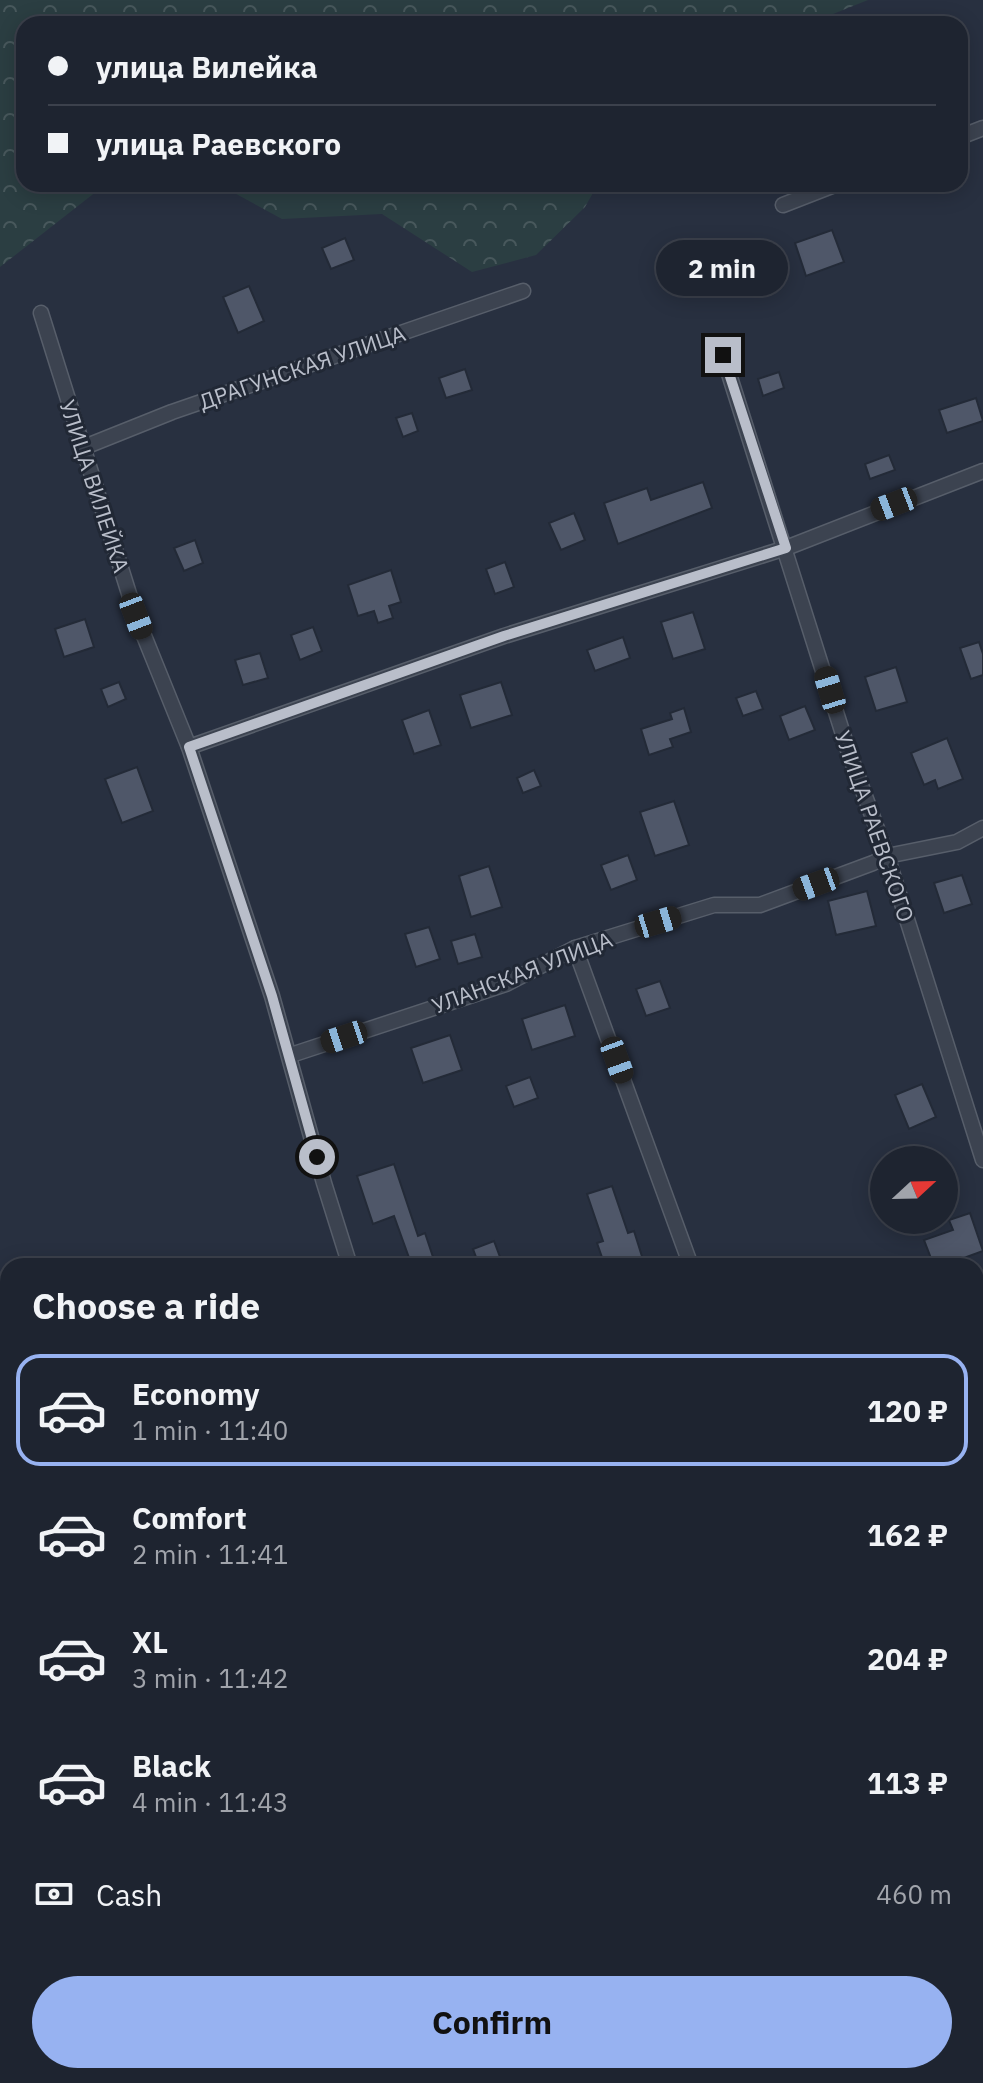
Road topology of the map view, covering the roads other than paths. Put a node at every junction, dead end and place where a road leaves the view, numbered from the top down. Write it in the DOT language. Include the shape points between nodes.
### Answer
graph roads {
  1 [pos="816,192"];
  2 [pos="783,205"];
  3 [pos="523,291"];
  4 [pos="41,313"];
  5 [pos="723,355"];
  6 [pos="82,448"];
  7 [pos="983,471"];
  8 [pos="786,548"];
  9 [pos="189,747"];
  10 [pos="983,828"];
  11 [pos="887,856"];
  12 [pos="575,948"];
  13 [pos="291,1055"];
  14 [pos="983,1160"];
  15 [pos="347,1258"];
  16 [pos="688,1258"];
  1 -- 2 [label="street"];
  3 -- 6 [label="street, ДРАГУНСКАЯ УЛИЦА"];
  4 -- 6 [label="street, УЛИЦА ВИЛЕЙКА"];
  5 -- 8 [label="street, УЛИЦА РАЕВСКОГО"];
  6 -- 9 [label="street, УЛИЦА ВИЛЕЙКА" via="136,616"];
  7 -- 8 [label="street"];
  8 -- 9 [label="street" via="504,636"];
  8 -- 11 [label="street, УЛИЦА РАЕВСКОГО" via="848,750"];
  9 -- 13 [label="street, УЛИЦА ВИЛЕЙКА"];
  10 -- 11 [label="street, УЛАНСКАЯ УЛИЦА" via="957,842"];
  11 -- 12 [label="street, УЛАНСКАЯ УЛИЦА" via="760,905 714,905"];
  11 -- 14 [label="street, УЛИЦА РАЕВСКОГО"];
  12 -- 13 [label="street, УЛАНСКАЯ УЛИЦА" via="506,984"];
  12 -- 16 [label="street"];
  13 -- 15 [label="street"];
}
